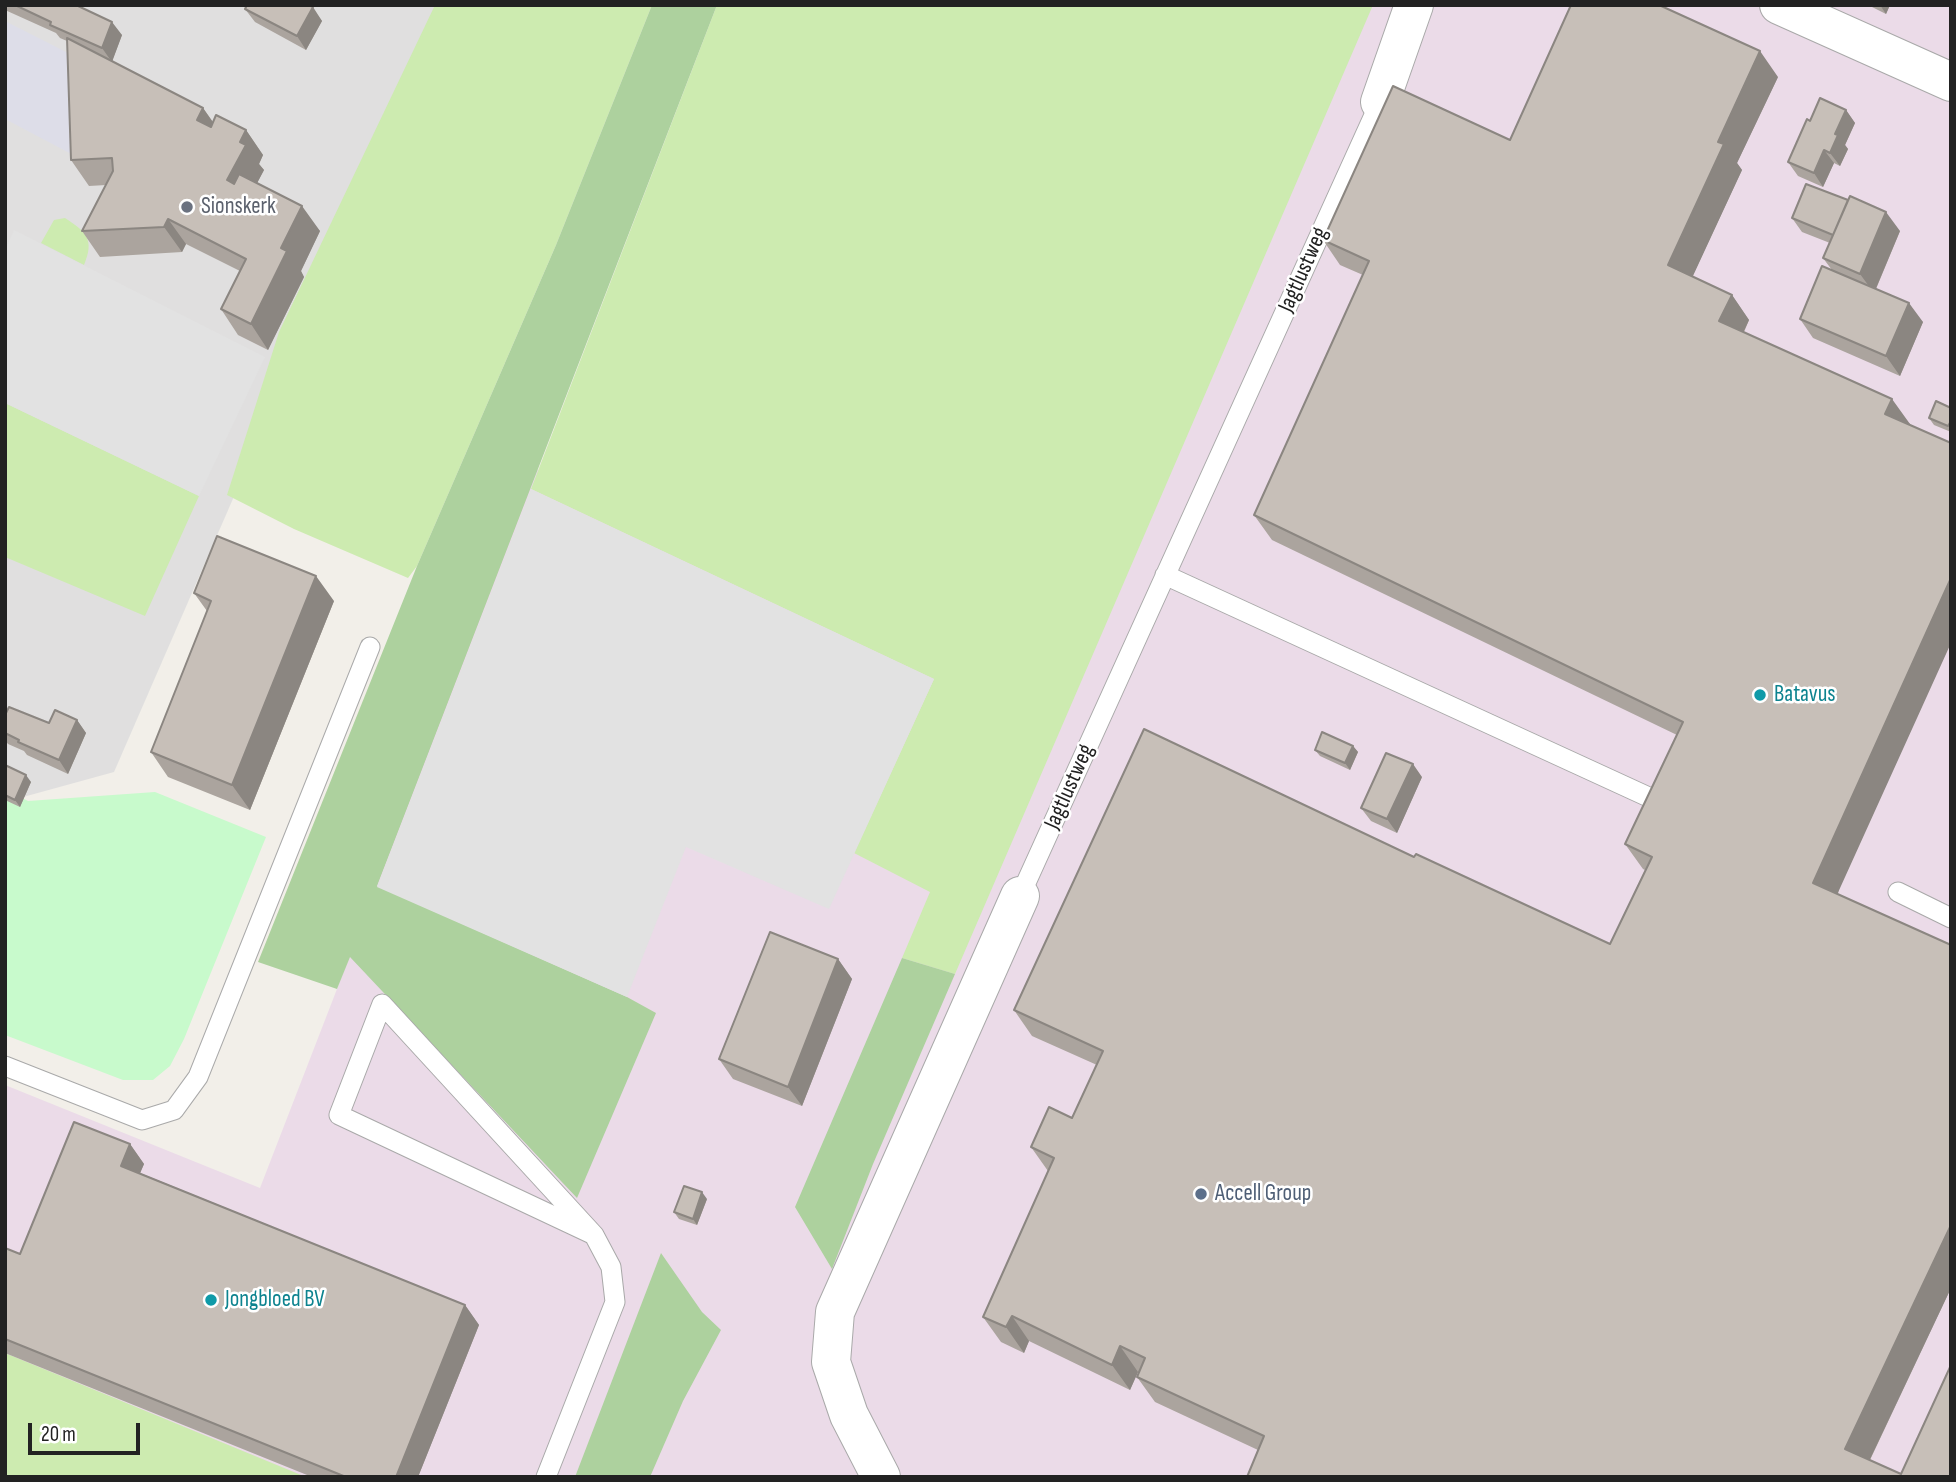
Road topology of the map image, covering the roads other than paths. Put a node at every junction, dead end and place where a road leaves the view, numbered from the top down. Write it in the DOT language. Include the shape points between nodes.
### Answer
graph roads {
  1 [pos="1414,5"];
  2 [pos="1780,5"];
  3 [pos="1951,82"];
  4 [pos="1380,102"];
  5 [pos="1166,575"];
  6 [pos="370,647"];
  7 [pos="1655,800"];
  8 [pos="1898,892"];
  9 [pos="1020,896"];
  10 [pos="1951,918"];
  11 [pos="5,1066"];
  12 [pos="594,1235"];
  13 [pos="546,1477"];
  14 [pos="881,1477"];
  1 -- 4 [label="street"];
  2 -- 3 [label="street"];
  4 -- 5 [label="lane, Jagtlustweg"];
  5 -- 7 [label="lane"];
  5 -- 9 [label="lane, Jagtlustweg"];
  6 -- 11 [label="lane" via="198,1077 174,1110 142,1120"];
  8 -- 10 [label="lane"];
  9 -- 14 [label="street, Jagtlustweg" via="835,1312 831,1362 849,1415"];
  12 -- 12 [label="lane" via="401,1024 382,1004 339,1115"];
  12 -- 13 [label="lane" via="611,1267 615,1302"];
}
